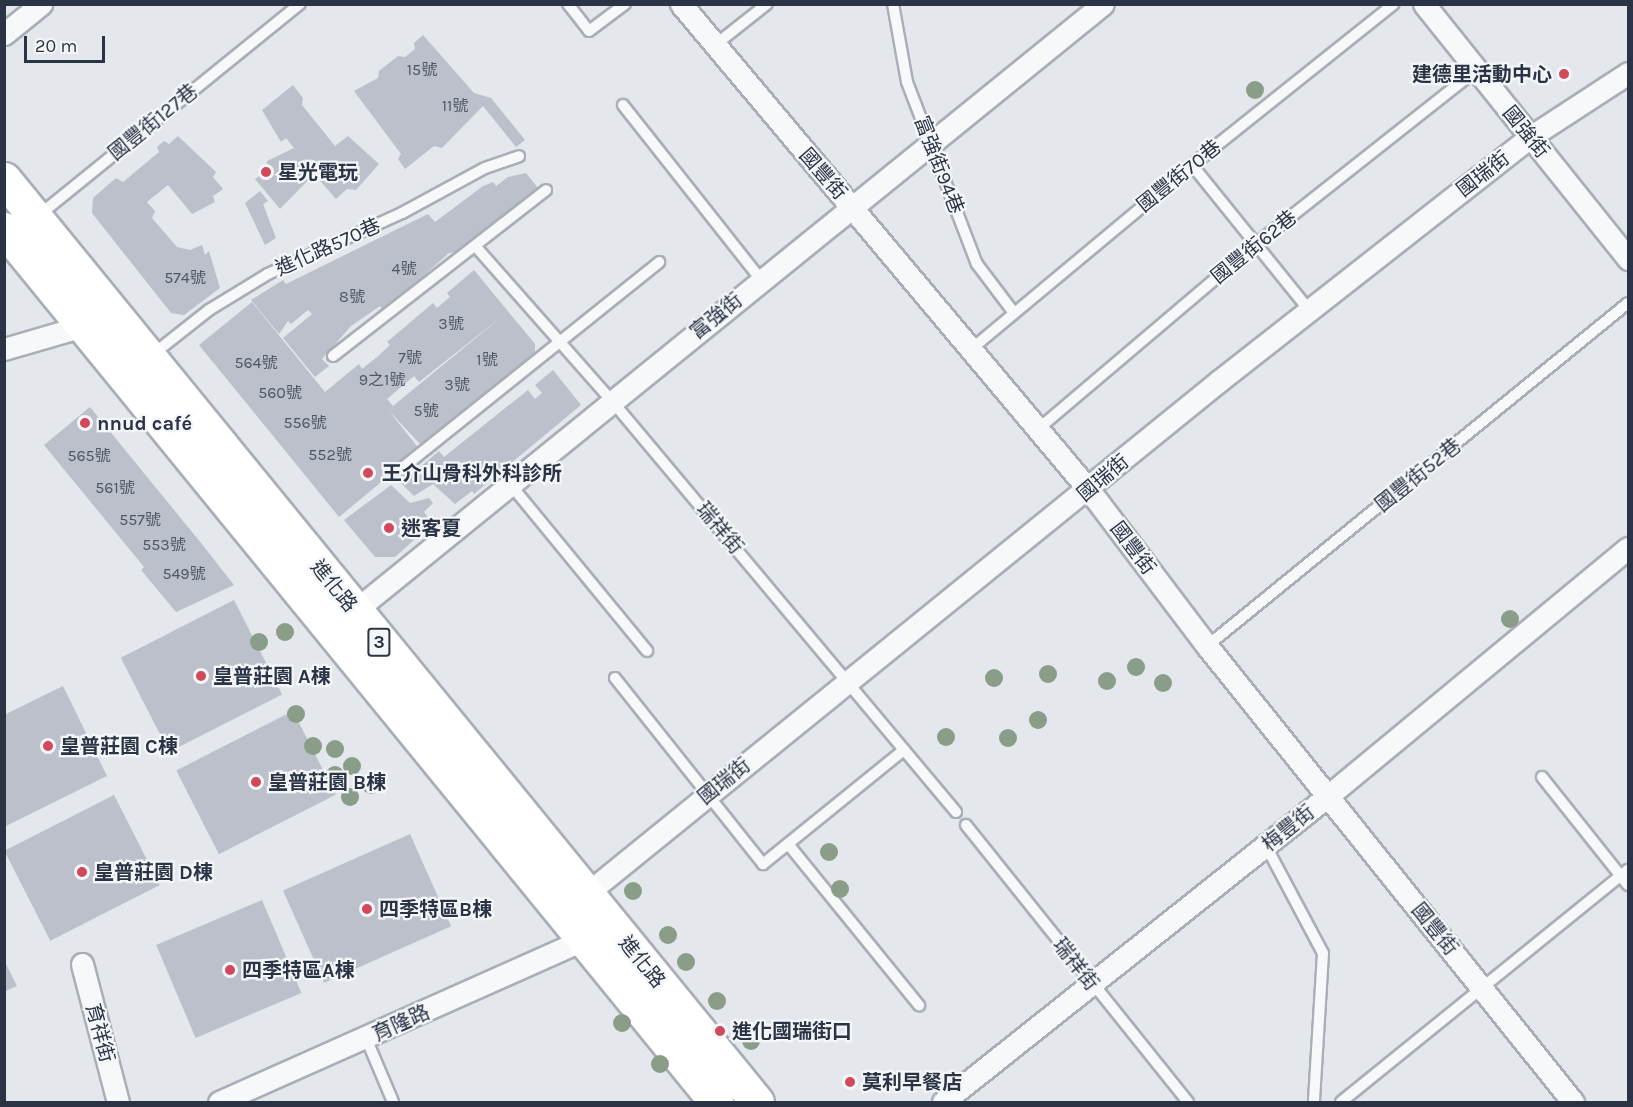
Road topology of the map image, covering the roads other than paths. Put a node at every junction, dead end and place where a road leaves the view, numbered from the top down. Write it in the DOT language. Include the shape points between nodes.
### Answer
graph roads {
  1 [pos="41,4"];
  2 [pos="567,4"];
  3 [pos="626,4"];
  4 [pos="681,4"];
  5 [pos="768,4"];
  6 [pos="893,4"];
  7 [pos="1103,4"];
  8 [pos="1394,4"];
  9 [pos="1424,4"];
  10 [pos="296,6"];
  11 [pos="4,34"];
  12 [pos="715,45"];
  13 [pos="1476,70"];
  14 [pos="1629,74"];
  15 [pos="623,105"];
  16 [pos="1530,137"];
  17 [pos="931,140"];
  18 [pos="519,156"];
  19 [pos="1192,165"];
  20 [pos="4,179"];
  21 [pos="546,190"];
  22 [pos="851,207"];
  23 [pos="35,218"];
  24 [pos="4,230"];
  25 [pos="1256,244"];
  26 [pos="477,248"];
  27 [pos="1629,259"];
  28 [pos="659,262"];
  29 [pos="761,280"];
  30 [pos="1629,303"];
  31 [pos="1309,310"];
  32 [pos="1014,313"];
  33 [pos="83,326"];
  34 [pos="562,344"];
  35 [pos="4,349"];
  36 [pos="968,351"];
  37 [pos="333,356"];
  38 [pos="149,358"];
  39 [pos="612,401"];
  40 [pos="1036,430"];
  41 [pos="401,469"];
  42 [pos="510,484"];
  43 [pos="1089,490"];
  44 [pos="1629,548"];
  45 [pos="343,621"];
  46 [pos="1207,646"];
  47 [pos="647,651"];
  48 [pos="615,678"];
  49 [pos="850,681"];
  50 [pos="904,750"];
  51 [pos="1542,777"];
  52 [pos="710,792"];
  53 [pos="1328,796"];
  54 [pos="956,812"];
  55 [pos="966,825"];
  56 [pos="788,844"];
  57 [pos="1266,846"];
  58 [pos="1626,877"];
  59 [pos="586,894"];
  60 [pos="581,940"];
  61 [pos="82,964"];
  62 [pos="1091,984"];
  63 [pos="1484,988"];
  64 [pos="919,1005"];
  65 [pos="366,1038"];
  66 [pos="118,1102"];
  67 [pos="219,1102"];
  68 [pos="393,1102"];
  69 [pos="716,1102"];
  70 [pos="757,1102"];
  71 [pos="943,1102"];
  72 [pos="1188,1102"];
  73 [pos="1314,1102"];
  74 [pos="1341,1102"];
  75 [pos="1573,1102"];
  1 -- 11 [label="street"];
  2 -- 3 [label="lane" via="589,31"];
  4 -- 12 [label="street, 國豐街"];
  5 -- 12 [label="lane"];
  6 -- 17 [label="lane, 富強街94巷" via="907,82"];
  7 -- 17 [label="street, 富強街"];
  8 -- 19 [label="lane, 國豐街70巷"];
  9 -- 13 [label="street, 國強街"];
  10 -- 23 [label="lane, 國豐街127巷"];
  12 -- 22 [label="street, 國豐街"];
  13 -- 16 [label="street, 國強街"];
  13 -- 25 [label="lane, 國豐街62巷"];
  14 -- 16 [label="street, 國瑞街"];
  15 -- 29 [label="lane"];
  16 -- 27 [label="street, 國強街"];
  16 -- 31 [label="street, 國瑞街"];
  17 -- 22 [label="street, 富強街"];
  17 -- 32 [label="lane, 富強街94巷" via="977,264"];
  18 -- 38 [label="lane, 進化路570巷" via="485,168 402,213 268,274 209,310"];
  19 -- 25 [label="lane"];
  19 -- 32 [label="lane, 國豐街70巷"];
  20 -- 23 [label="main road, 進化路 / 3"];
  21 -- 26 [label="lane"];
  22 -- 29 [label="street, 富強街"];
  22 -- 36 [label="street, 國豐街"];
  23 -- 38 [label="main road, 進化路 / 3"];
  24 -- 33 [label="main road, 進化路 / 3"];
  25 -- 31 [label="lane"];
  25 -- 40 [label="lane, 國豐街62巷"];
  26 -- 34 [label="lane, 瑞祥街"];
  26 -- 37 [label="lane"];
  28 -- 34 [label="lane"];
  29 -- 39 [label="street, 富強街"];
  30 -- 46 [label="lane, 國豐街52巷"];
  31 -- 43 [label="street, 國瑞街"];
  32 -- 36 [label="lane, 國豐街70巷"];
  33 -- 35 [label="street"];
  33 -- 45 [label="main road, 進化路 / 3"];
  34 -- 39 [label="lane, 瑞祥街"];
  34 -- 41 [label="lane"];
  36 -- 40 [label="street, 國豐街"];
  38 -- 45 [label="main road, 進化路 / 3"];
  39 -- 42 [label="street, 富強街"];
  39 -- 49 [label="lane, 瑞祥街"];
  40 -- 43 [label="street, 國豐街"];
  42 -- 45 [label="street, 富強街"];
  42 -- 47 [label="lane"];
  43 -- 46 [label="street, 國豐街"];
  43 -- 49 [label="street, 國瑞街"];
  44 -- 53 [label="street, 梅豐街"];
  45 -- 59 [label="main road, 進化路 / 3"];
  45 -- 60 [label="main road, 進化路 / 3"];
  46 -- 53 [label="street, 國豐街"];
  48 -- 52 [label="lane"];
  49 -- 50 [label="lane, 瑞祥街"];
  49 -- 52 [label="street, 國瑞街"];
  50 -- 54 [label="lane, 瑞祥街"];
  50 -- 56 [label="lane"];
  51 -- 58 [label="lane"];
  52 -- 56 [label="lane" via="763,864"];
  52 -- 59 [label="street, 國瑞街"];
  53 -- 57 [label="street, 梅豐街"];
  53 -- 63 [label="street, 國豐街"];
  55 -- 62 [label="lane, 瑞祥街"];
  56 -- 64 [label="lane"];
  57 -- 62 [label="street, 梅豐街"];
  57 -- 73 [label="lane" via="1323,953"];
  58 -- 63 [label="lane"];
  59 -- 70 [label="main road, 進化路 / 3"];
  60 -- 65 [label="street, 育隆路"];
  60 -- 69 [label="main road, 進化路 / 3"];
  61 -- 66 [label="street, 育祥街"];
  62 -- 71 [label="street, 梅豐街"];
  62 -- 72 [label="lane, 瑞祥街"];
  63 -- 74 [label="lane"];
  63 -- 75 [label="street, 國豐街"];
  65 -- 67 [label="street, 育隆路"];
  65 -- 68 [label="lane"];
}
